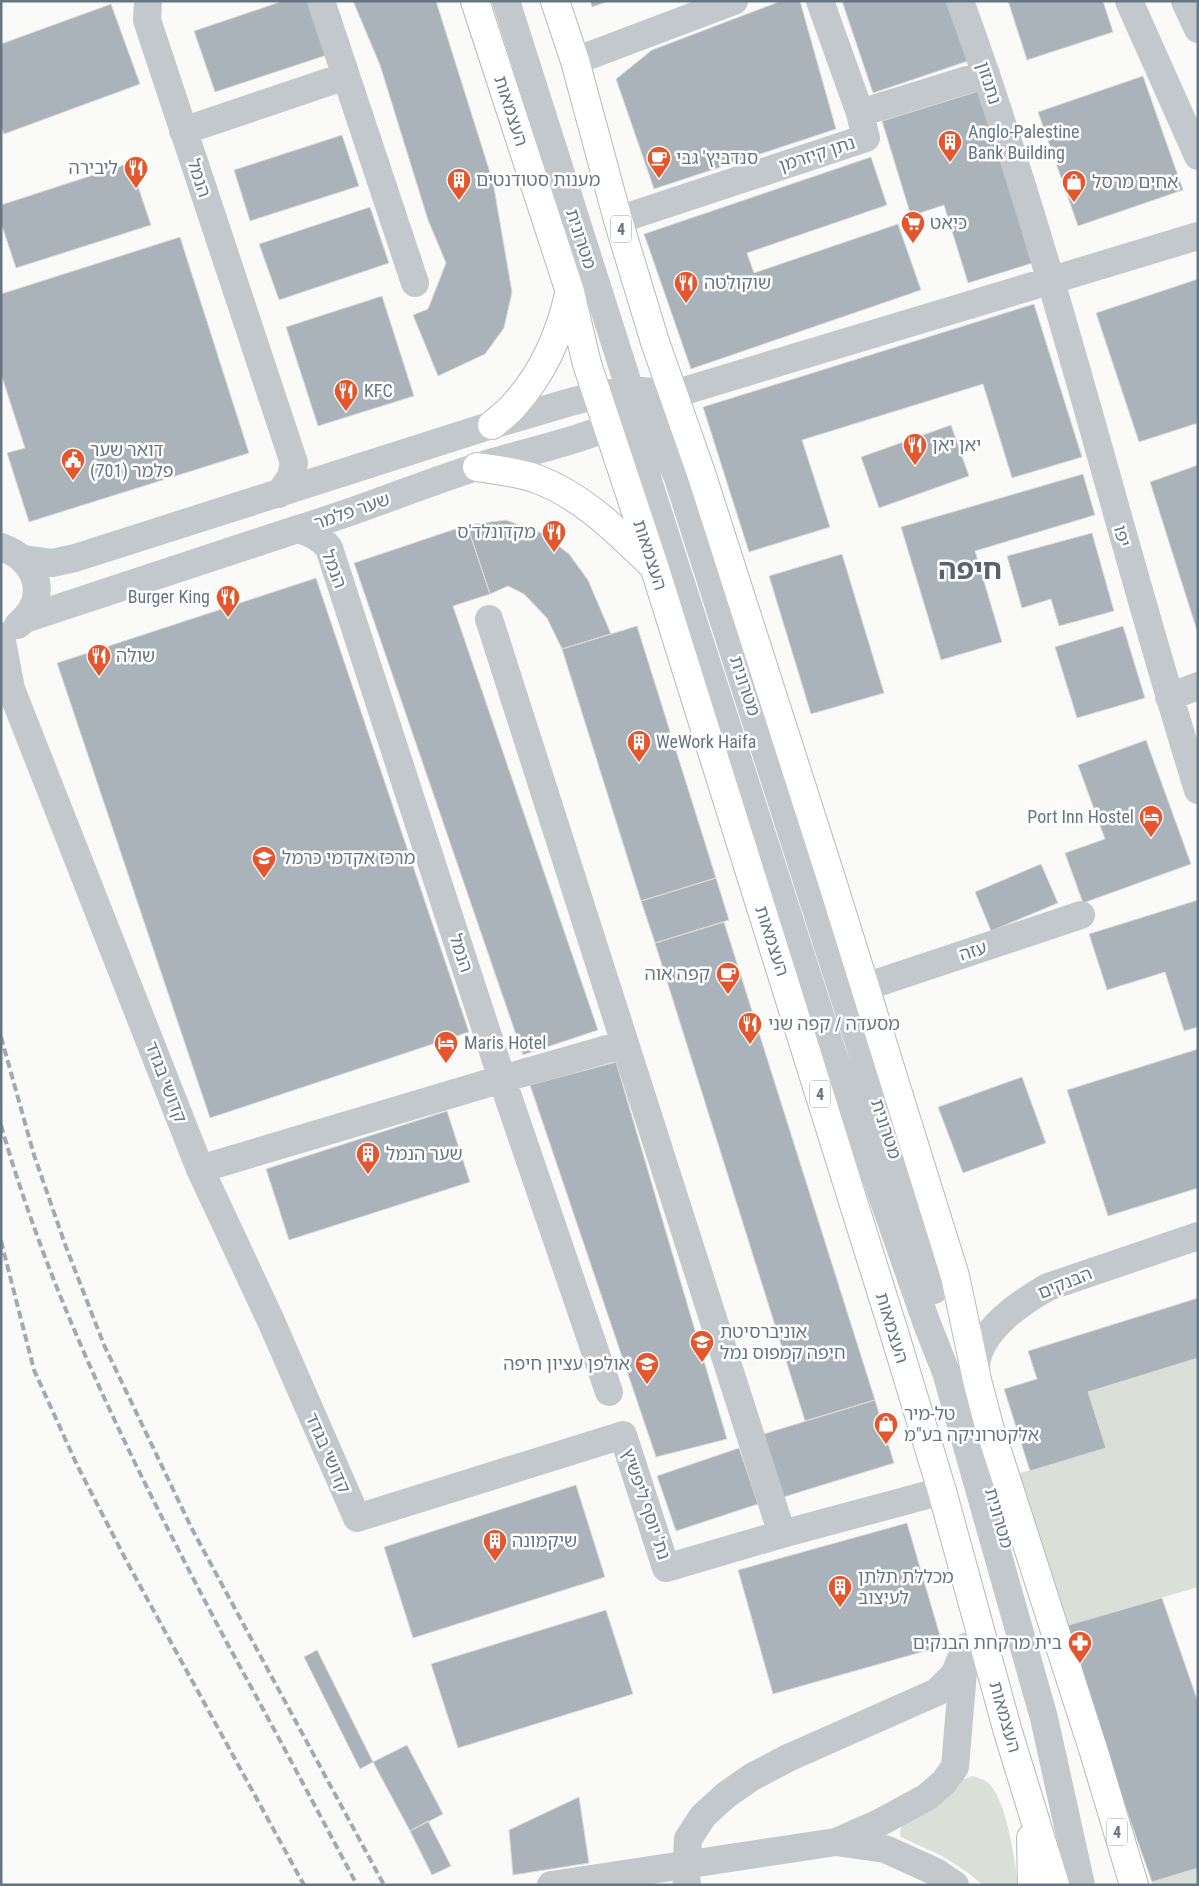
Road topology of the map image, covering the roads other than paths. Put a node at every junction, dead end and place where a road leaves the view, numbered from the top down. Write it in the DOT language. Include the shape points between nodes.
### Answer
graph roads {
  1 [pos="148,1"];
  2 [pos="321,1"];
  3 [pos="475,1"];
  4 [pos="506,1"];
  5 [pos="555,1"];
  6 [pos="734,1"];
  7 [pos="820,1"];
  8 [pos="960,1"];
  9 [pos="1129,1"];
  10 [pos="1185,1"];
  11 [pos="1198,29"];
  12 [pos="575,61"];
  13 [pos="986,74"];
  14 [pos="346,76"];
  15 [pos="860,113"];
  16 [pos="184,131"];
  17 [pos="1198,156"];
  18 [pos="618,220"];
  19 [pos="1198,236"];
  20 [pos="1052,280"];
  21 [pos="415,283"];
  22 [pos="570,292"];
  23 [pos="674,394"];
  24 [pos="597,395"];
  25 [pos="630,411"];
  26 [pos="492,425"];
  27 [pos="477,467"];
  28 [pos="279,494"];
  29 [pos="298,529"];
  30 [pos="13,553"];
  31 [pos="654,566"];
  32 [pos="25,619"];
  33 [pos="488,619"];
  34 [pos="1,632"];
  35 [pos="1,636"];
  36 [pos="1198,686"];
  37 [pos="1169,697"];
  38 [pos="1198,790"];
  39 [pos="1081,915"];
  40 [pos="865,986"];
  41 [pos="625,1044"];
  42 [pos="502,1079"];
  43 [pos="200,1170"];
  44 [pos="1198,1236"];
  45 [pos="977,1380"];
  46 [pos="609,1392"];
  47 [pos="942,1491"];
  48 [pos="357,1518"];
  49 [pos="782,1534"];
  50 [pos="973,1604"];
  51 [pos="966,1647"];
  52 [pos="1031,1811"];
  53 [pos="836,1842"];
  54 [pos="551,1885"];
  55 [pos="687,1885"];
  56 [pos="955,1885"];
  57 [pos="1032,1885"];
  58 [pos="1055,1885"];
  59 [pos="1081,1885"];
  60 [pos="1099,1885"];
  61 [pos="1134,1885"];
  1 -- 16 [label="street, הנמל" via="147,20"];
  2 -- 14 [label="street"];
  3 -- 22 [label="highway, העצמאות / 4"];
  4 -- 25 [label="street, מטרונית"];
  5 -- 12 [label="highway, 4"];
  6 -- 12 [label="street"];
  7 -- 15 [label="street"];
  8 -- 13 [label="street, נתנזון"];
  9 -- 17 [label="street"];
  10 -- 11 [label="street"];
  12 -- 18 [label="highway, 4"];
  13 -- 15 [label="street, נתן קיזרמן"];
  13 -- 20 [label="street, נתנזון"];
  14 -- 16 [label="street"];
  14 -- 21 [label="street"];
  15 -- 18 [label="street, נתן קיזרמן" via="866,138"];
  16 -- 28 [label="street, הנמל" via="294,463 291,476"];
  18 -- 23 [label="highway, 4"];
  19 -- 20 [label="street"];
  20 -- 23 [label="street"];
  20 -- 37 [label="street, יפו"];
  22 -- 24 [label="highway, העצמאות / 4"];
  22 -- 26 [label="highway" via="564,318 544,363 526,392"];
  23 -- 25 [label="street"];
  23 -- 40 [label="highway, 4"];
  24 -- 25 [label="highway, העצמאות / 4"];
  24 -- 26 [label="street"];
  25 -- 27 [label="street, שער פלמר" via="580,438"];
  25 -- 31 [label="highway, העצמאות / 4"];
  25 -- 59 [label="street, מטרונית" via="649,484 831,1049 946,1372 1044,1718"];
  25 -- 60 [label="street, מטרונית" via="678,478 713,583 901,1174 1069,1763"];
  26 -- 28 [label="street"];
  27 -- 29 [label="street, שער פלמר"];
  27 -- 31 [label="highway" via="537,479 571,496 608,522"];
  28 -- 30 [label="street" via="75,558 52,562"];
  29 -- 32 [label="street, שער פלמר"];
  29 -- 42 [label="street, הנמל" via="312,534 329,548"];
  30 -- 32 [label="street" via="32,570 36,582 33,608"];
  31 -- 47 [label="highway, העצמאות / 4"];
  32 -- 34 [label="street, שער פלמר" via="14,628"];
  33 -- 41 [label="street"];
  35 -- 43 [label="street, קדושי בגדד" via="11,689"];
  36 -- 37 [label="street"];
  37 -- 38 [label="street, יפו"];
  39 -- 40 [label="street, עזה"];
  40 -- 45 [label="highway, 4" via="955,1276"];
  41 -- 42 [label="street"];
  41 -- 49 [label="street"];
  42 -- 43 [label="street"];
  42 -- 46 [label="street, הנמל"];
  43 -- 48 [label="street, קדושי בגדד" via="271,1321"];
  44 -- 45 [label="street, הבנקים" via="1048,1287 1025,1300 1004,1317 980,1350 976,1363"];
  45 -- 61 [label="highway, 4"];
  47 -- 49 [label="street, נת' יוסף ליפשיץ"];
  47 -- 50 [label="highway, העצמאות / 4"];
  48 -- 49 [label="street, נת' יוסף ליפשיץ" via="622,1435 666,1568"];
  50 -- 51 [label="street"];
  50 -- 52 [label="highway, העצמאות / 4"];
  51 -- 53 [label="street" via="955,1767 927,1798"];
  51 -- 55 [label="street" via="954,1675 937,1692 788,1758 726,1795 703,1816 688,1839"];
  52 -- 57 [label="highway"];
  52 -- 58 [label="highway, העצמאות / 4"];
  53 -- 54 [label="street, bridge"];
  53 -- 56 [label="street" via="885,1849 936,1872"];
}
